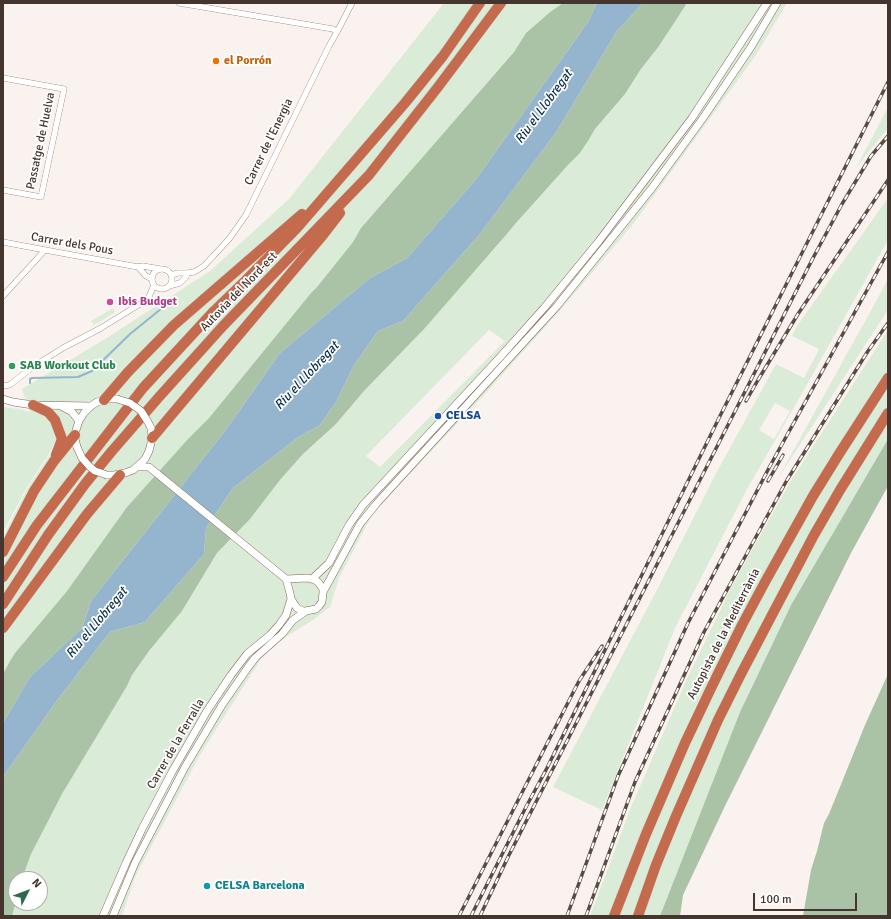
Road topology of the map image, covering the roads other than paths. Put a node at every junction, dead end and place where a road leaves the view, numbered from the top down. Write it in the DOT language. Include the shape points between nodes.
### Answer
graph roads {
  1 [pos="179,3"];
  2 [pos="352,3"];
  3 [pos="480,3"];
  4 [pos="501,3"];
  5 [pos="767,3"];
  6 [pos="777,3"];
  7 [pos="186,4"];
  8 [pos="337,32"];
  9 [pos="3,78"];
  10 [pos="369,175"];
  11 [pos="3,190"];
  12 [pos="326,194"];
  13 [pos="3,242"];
  14 [pos="45,250"];
  15 [pos="138,267"];
  16 [pos="160,269"];
  17 [pos="186,273"];
  18 [pos="171,274"];
  19 [pos="152,279"];
  20 [pos="154,285"];
  21 [pos="169,286"];
  22 [pos="3,296"];
  23 [pos="888,378"];
  24 [pos="3,385"];
  25 [pos="3,399"];
  26 [pos="104,400"];
  27 [pos="33,405"];
  28 [pos="61,406"];
  29 [pos="91,406"];
  30 [pos="888,413"];
  31 [pos="79,421"];
  32 [pos="151,433"];
  33 [pos="75,435"];
  34 [pos="147,455"];
  35 [pos="54,461"];
  36 [pos="137,467"];
  37 [pos="150,467"];
  38 [pos="120,475"];
  39 [pos="3,552"];
  40 [pos="3,577"];
  41 [pos="286,579"];
  42 [pos="302,579"];
  43 [pos="312,579"];
  44 [pos="324,592"];
  45 [pos="291,596"];
  46 [pos="3,604"];
  47 [pos="306,611"];
  48 [pos="3,628"];
  49 [pos="104,916"];
  50 [pos="113,916"];
  51 [pos="614,916"];
  52 [pos="638,916"];
  1 -- 7 [label="street"];
  2 -- 8 [label="street, Carrer de l'Energia"];
  3 -- 12 [label="highway, Autovia del Nord-est" via="439,62"];
  4 -- 10 [label="highway, Autovia del Nord-est"];
  5 -- 43 [label="street" via="692,118 599,241 502,355 363,505 329,563"];
  6 -- 44 [label="street" via="751,47 652,188 557,306 377,503 360,524"];
  7 -- 8 [label="street" via="333,29"];
  8 -- 17 [label="street, Carrer de l'Energia" via="246,215 230,240 204,266"];
  9 -- 11 [label="street, Passatge de Huelva" via="64,89 41,197"];
  10 -- 32 [label="highway" via="323,236"];
  10 -- 46 [label="highway, Autovia del Nord-est" via="223,326 112,451 62,516"];
  12 -- 26 [label="highway" via="174,325"];
  12 -- 40 [label="highway, Autovia del Nord-est" via="297,228 214,311 143,388 37,525"];
  13 -- 14 [label="street, Carrer dels Pous"];
  14 -- 15 [label="street, Carrer dels Pous"];
  14 -- 22 [label="street"];
  15 -- 16 [label="street, Carrer dels Pous"];
  15 -- 19 [label="street"];
  16 -- 18 [label="street, Carrer de l'Energia"];
  16 -- 19 [label="street" via="154,273"];
  17 -- 18 [label="street, Carrer de l'Energia"];
  17 -- 21 [label="street, Carrer de l'Energia" via="186,277 180,283"];
  18 -- 21 [label="street" via="172,281"];
  19 -- 20 [label="street"];
  20 -- 21 [label="street" via="160,289"];
  20 -- 24 [label="street" via="148,299 34,366 11,384"];
  23 -- 51 [label="highway, Autopista de la Mediterrània" via="813,496 742,625 685,743"];
  25 -- 27 [label="street"];
  26 -- 29 [label="street"];
  26 -- 32 [label="street, bridge" via="117,399 130,403 145,416"];
  27 -- 28 [label="street"];
  27 -- 35 [label="highway" via="48,412 55,420 62,438"];
  28 -- 29 [label="street"];
  28 -- 31 [label="street" via="72,412"];
  29 -- 31 [label="street"];
  30 -- 52 [label="highway" via="814,535 718,720 656,865"];
  31 -- 33 [label="street"];
  32 -- 34 [label="street"];
  33 -- 35 [label="highway"];
  33 -- 38 [label="street, bridge" via="82,458 90,467 107,475"];
  34 -- 36 [label="street"];
  34 -- 37 [label="street"];
  35 -- 39 [label="highway" via="34,492"];
  36 -- 37 [label="street"];
  36 -- 38 [label="street"];
  37 -- 41 [label="street"];
  38 -- 48 [label="highway" via="87,514"];
  41 -- 42 [label="street"];
  41 -- 45 [label="street"];
  42 -- 43 [label="street"];
  42 -- 45 [label="street" via="294,584"];
  43 -- 44 [label="street" via="321,585"];
  44 -- 47 [label="street" via="319,606"];
  45 -- 47 [label="street" via="297,608"];
  45 -- 49 [label="street, Carrer de la Ferralla" via="286,615 279,625 247,654 207,711 142,829"];
  47 -- 50 [label="street, Carrer de la Ferralla" via="293,620 282,634 256,657 222,705 185,767 135,863"];
}
